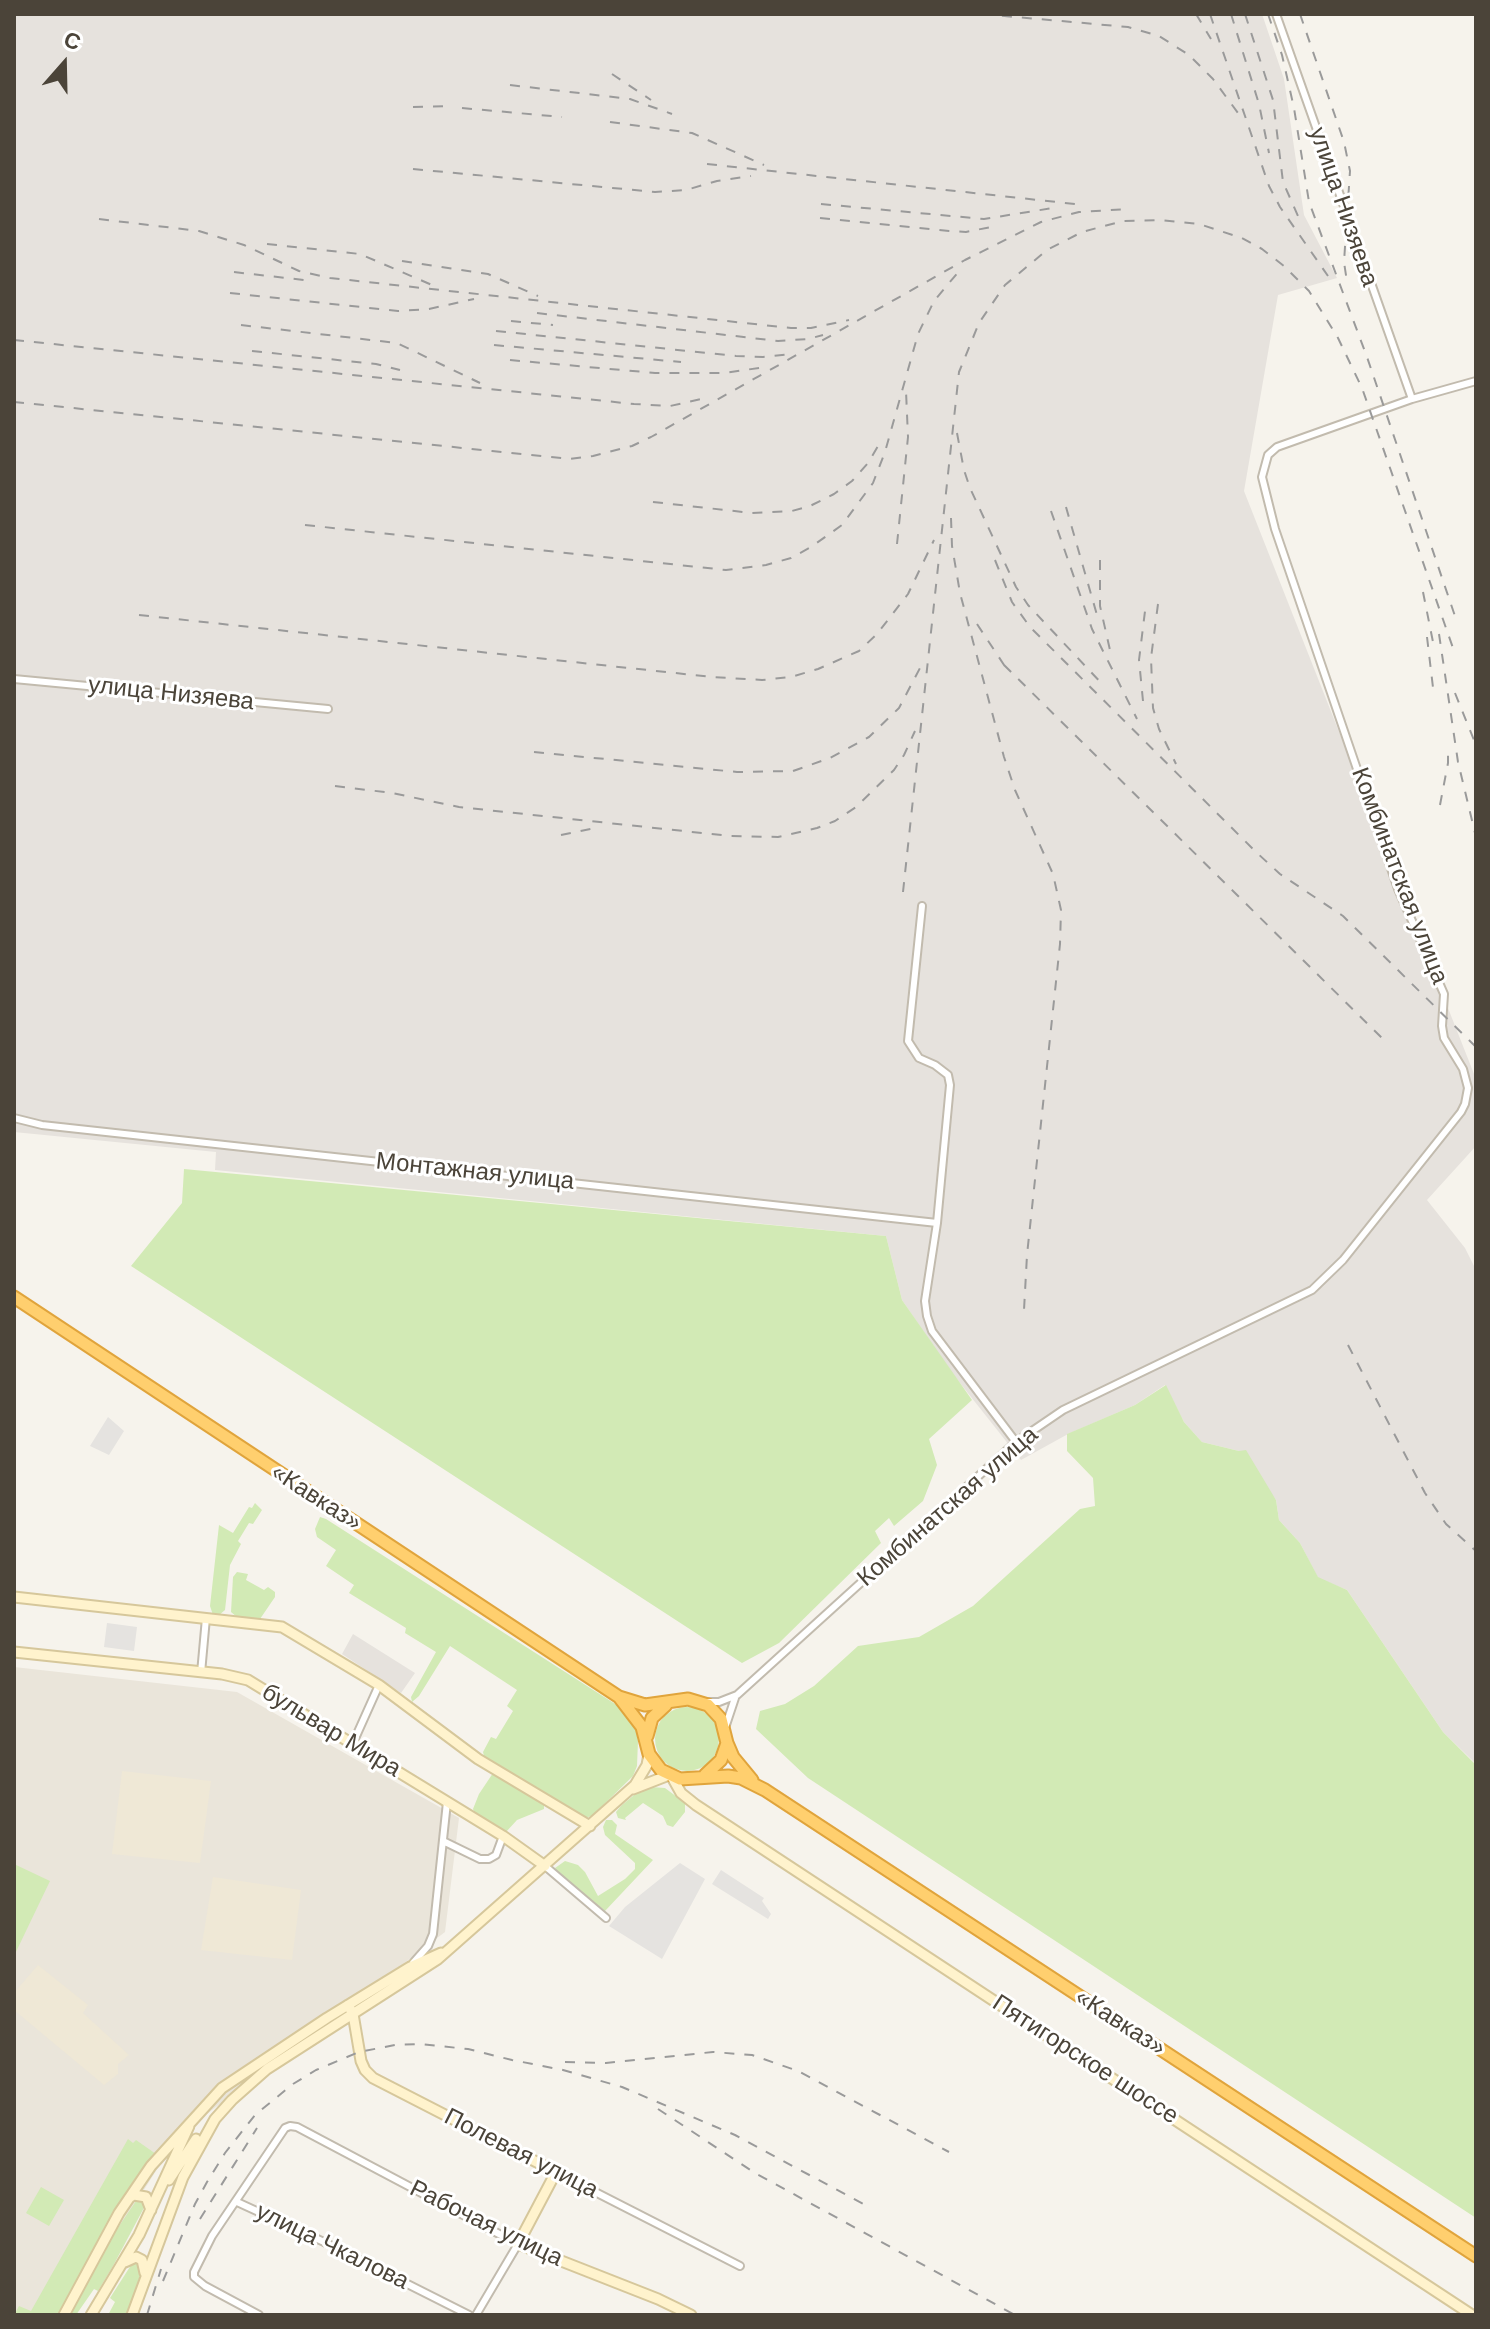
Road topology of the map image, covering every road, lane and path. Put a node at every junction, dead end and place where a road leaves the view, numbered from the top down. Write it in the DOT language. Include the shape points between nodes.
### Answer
graph roads {
  1 [pos="1276,14"];
  2 [pos="1476,381"];
  3 [pos="1412,399"];
  4 [pos="14,679"];
  5 [pos="328,709"];
  6 [pos="922,906"];
  7 [pos="14,1118"];
  8 [pos="937,1223"];
  9 [pos="14,1297"];
  10 [pos="1016,1442"];
  11 [pos="14,1597"];
  12 [pos="206,1618"];
  13 [pos="14,1652"];
  14 [pos="201,1673"];
  15 [pos="379,1685"];
  16 [pos="737,1695"];
  17 [pos="619,1697"];
  18 [pos="699,1701"];
  19 [pos="667,1704"];
  20 [pos="725,1728"];
  21 [pos="646,1737"];
  22 [pos="353,1743"];
  23 [pos="727,1743"];
  24 [pos="649,1754"];
  25 [pos="670,1776"];
  26 [pos="699,1778"];
  27 [pos="765,1790"];
  28 [pos="627,1793"];
  29 [pos="447,1802"];
  30 [pos="696,1805"];
  31 [pos="590,1826"];
  32 [pos="503,1836"];
  33 [pos="443,1841"];
  34 [pos="545,1866"];
  35 [pos="606,1918"];
  36 [pos="448,1951"];
  37 [pos="410,1967"];
  38 [pos="351,2009"];
  39 [pos="199,2110"];
  40 [pos="215,2119"];
  41 [pos="556,2172"];
  42 [pos="160,2192"];
  43 [pos="129,2198"];
  44 [pos="237,2202"];
  45 [pos="151,2211"];
  46 [pos="518,2244"];
  47 [pos="1476,2256"];
  48 [pos="122,2264"];
  49 [pos="740,2266"];
  50 [pos="145,2277"];
  51 [pos="64,2315"];
  52 [pos="91,2315"];
  53 [pos="132,2315"];
  54 [pos="259,2315"];
  55 [pos="469,2315"];
  56 [pos="476,2315"];
  57 [pos="691,2315"];
  58 [pos="1472,2315"];
  1 -- 3 [label="street, улица Низяева"];
  2 -- 3 [label="street, Комбинатская улица"];
  3 -- 10 [label="street, Комбинатская улица" via="1277,447 1268,455 1262,477 1398,889 1444,994 1444,1038 1463,1069 1465,1104 1343,1260 1312,1290 1063,1410"];
  4 -- 5 [label="street, улица Низяева"];
  6 -- 8 [label="street" via="908,1041 919,1058 948,1075 950,1085"];
  7 -- 8 [label="street, Монтажная улица"];
  8 -- 10 [label="street" via="925,1301 932,1331"];
  9 -- 17 [label="highway, «Кавказ»"];
  10 -- 16 [label="street, Комбинатская улица"];
  11 -- 12 [label="main road"];
  12 -- 14 [label="street"];
  12 -- 15 [label="main road" via="282,1627"];
  13 -- 14 [label="main road, бульвар Мира"];
  14 -- 22 [label="main road, бульвар Мира" via="248,1680"];
  15 -- 22 [label="street"];
  15 -- 31 [label="main road" via="478,1759"];
  16 -- 18 [label="street" via="719,1702"];
  16 -- 20 [label="street, Комбинатская улица"];
  17 -- 19 [label="highway, «Кавказ»" via="645,1705"];
  17 -- 21 [label="highway, «Кавказ»"];
  18 -- 19 [label="highway, «Кавказ»"];
  18 -- 20 [label="highway" via="716,1711"];
  19 -- 21 [label="highway" via="652,1718"];
  20 -- 23 [label="highway, «Кавказ»"];
  21 -- 24 [label="highway, «Кавказ»"];
  22 -- 29 [label="main road, бульвар Мира"];
  23 -- 26 [label="highway" via="716,1767"];
  23 -- 27 [label="highway, «Кавказ»" via="742,1770"];
  24 -- 25 [label="highway"];
  24 -- 28 [label="main road" via="642,1776"];
  25 -- 26 [label="highway, «Кавказ»"];
  25 -- 28 [label="main road"];
  25 -- 30 [label="main road, Пятигорское шоссе"];
  26 -- 27 [label="highway, «Кавказ»" via="741,1778"];
  26 -- 30 [label="main road" via="689,1792"];
  27 -- 47 [label="highway, «Кавказ»"];
  28 -- 31 [label="main road"];
  29 -- 32 [label="main road, бульвар Мира"];
  29 -- 33 [label="street"];
  30 -- 58 [label="main road, Пятигорское шоссе"];
  31 -- 34 [label="main road"];
  32 -- 33 [label="street" via="489,1859"];
  32 -- 34 [label="main road, бульвар Мира"];
  33 -- 37 [label="street" via="433,1934"];
  34 -- 35 [label="street, бульвар Мира"];
  34 -- 36 [label="main road"];
  36 -- 37 [label="main road"];
  36 -- 38 [label="main road" via="426,1969"];
  37 -- 38 [label="main road"];
  38 -- 39 [label="main road" via="248,2068"];
  38 -- 40 [label="main road" via="255,2078"];
  38 -- 41 [label="main road, Полевая улица" via="360,2058 373,2078"];
  39 -- 40 [label="main road"];
  39 -- 42 [label="main road"];
  39 -- 43 [label="main road"];
  40 -- 42 [label="main road"];
  40 -- 50 [label="main road" via="183,2177"];
  41 -- 46 [label="main road"];
  41 -- 49 [label="street, Полевая улица"];
  42 -- 45 [label="main road"];
  43 -- 45 [label="main road" via="146,2197"];
  43 -- 51 [label="main road"];
  44 -- 46 [label="street, Рабочая улица" via="285,2128 297,2127"];
  44 -- 54 [label="street" via="212,2236 194,2277"];
  44 -- 55 [label="street, улица Чкалова"];
  45 -- 48 [label="main road"];
  46 -- 56 [label="street"];
  46 -- 57 [label="main road, Рабочая улица"];
  48 -- 50 [label="main road" via="136,2257 142,2260"];
  48 -- 52 [label="main road"];
  50 -- 53 [label="main road"];
}
